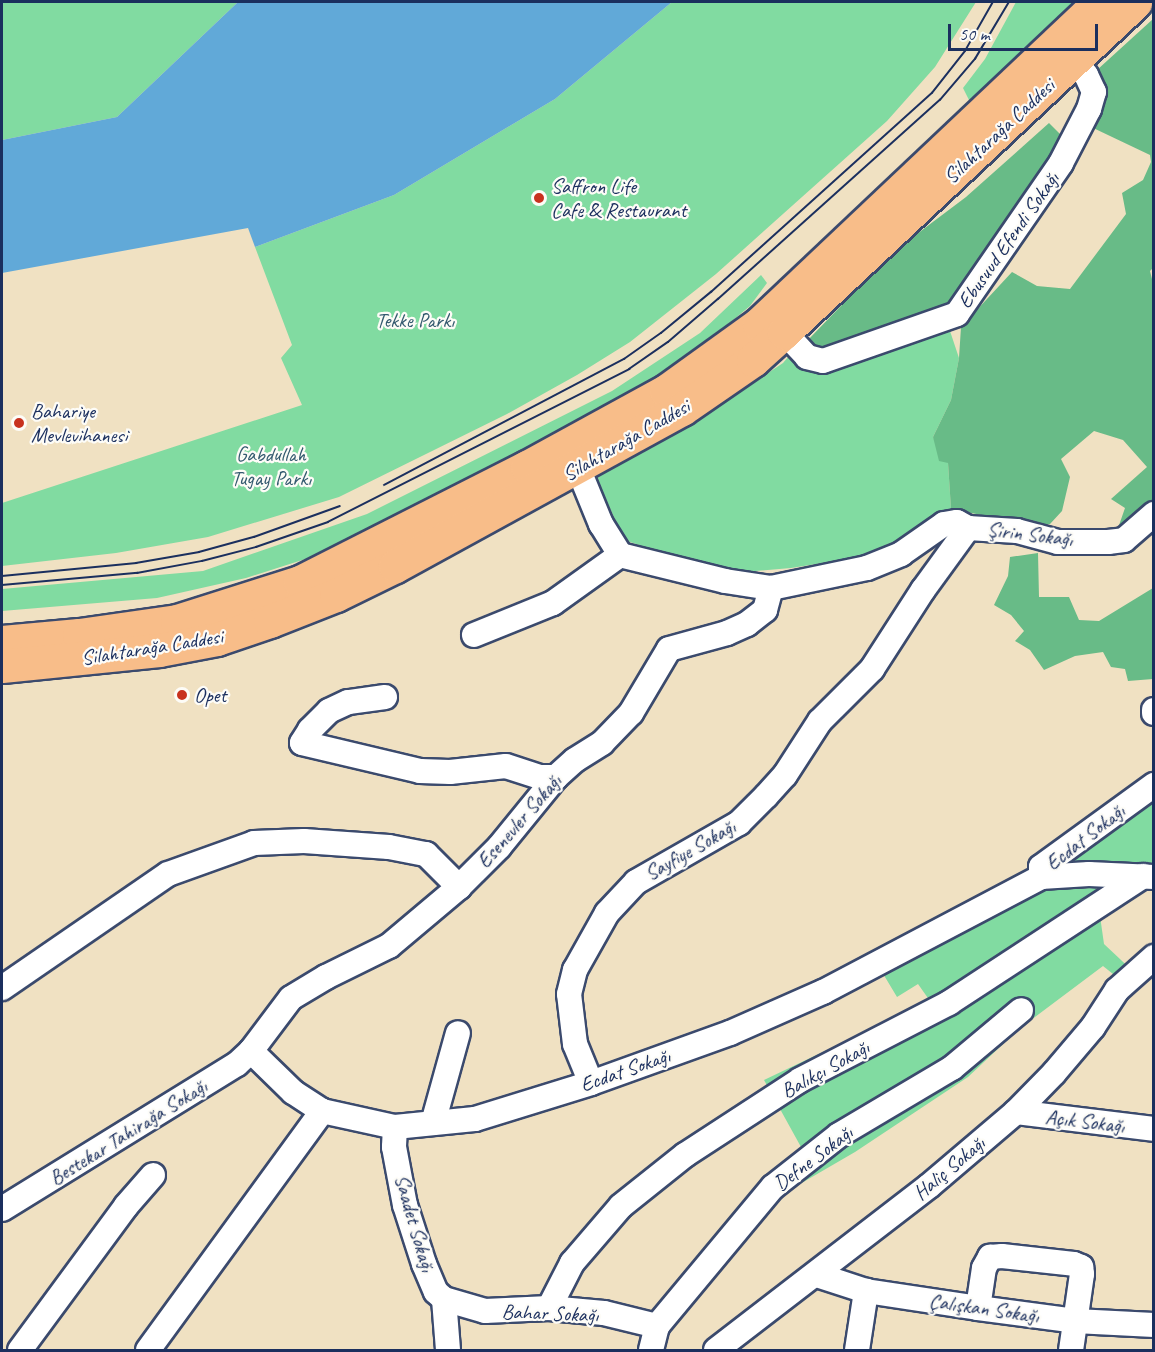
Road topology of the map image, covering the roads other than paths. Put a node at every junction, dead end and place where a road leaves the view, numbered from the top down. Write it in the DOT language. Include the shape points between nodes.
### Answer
graph roads {
  1 [pos="1100,2"];
  2 [pos="1134,2"];
  3 [pos="1074,60"];
  4 [pos="784,332"];
  5 [pos="578,468"];
  6 [pos="1154,514"];
  7 [pos="968,528"];
  8 [pos="620,555"];
  9 [pos="771,588"];
  10 [pos="474,635"];
  11 [pos="4,661"];
  12 [pos="385,697"];
  13 [pos="555,777"];
  14 [pos="1154,785"];
  15 [pos="1148,876"];
  16 [pos="1041,877"];
  17 [pos="459,887"];
  18 [pos="1154,957"];
  19 [pos="2,988"];
  20 [pos="1021,1010"];
  21 [pos="458,1033"];
  22 [pos="251,1051"];
  23 [pos="591,1083"];
  24 [pos="322,1112"];
  25 [pos="1016,1112"];
  26 [pos="433,1123"];
  27 [pos="395,1127"];
  28 [pos="1154,1129"];
  29 [pos="153,1175"];
  30 [pos="2,1209"];
  31 [pos="817,1275"];
  32 [pos="866,1291"];
  33 [pos="444,1299"];
  34 [pos="549,1308"];
  35 [pos="978,1308"];
  36 [pos="1075,1321"];
  37 [pos="1154,1325"];
  38 [pos="657,1326"];
  39 [pos="20,1350"];
  40 [pos="148,1350"];
  41 [pos="448,1350"];
  42 [pos="651,1350"];
  43 [pos="716,1350"];
  44 [pos="857,1350"];
  45 [pos="1071,1350"];
  1 -- 11 [label="main road, Silahtarağa Caddesi" via="759,324 666,391 300,582 177,621 79,635"];
  2 -- 3 [label="main road, Silahtarağa Caddesi"];
  3 -- 4 [label="main road, Silahtarağa Caddesi"];
  3 -- 4 [label="street, Ebusuud Efendi Sokağı" via="1094,92 1089,109 1061,163 957,314 823,361 807,357"];
  4 -- 5 [label="main road, Silahtarağa Caddesi" via="753,360 682,409"];
  5 -- 8 [label="street" via="601,524"];
  5 -- 11 [label="main road, Silahtarağa Caddesi" via="336,595 217,639 159,650"];
  6 -- 7 [label="street, Şirin Sokağı" via="1124,540 1108,542 1058,542 1017,531"];
  7 -- 9 [label="street, Şirin Sokağı" via="957,522 944,524 901,554 867,568"];
  7 -- 23 [label="street, Sayfiye Sokağı" via="872,669 831,708 766,796 739,823 636,882 607,913 575,970 568,994 575,1044"];
  8 -- 9 [label="street"];
  8 -- 10 [label="street" via="553,603"];
  9 -- 13 [label="street, Esenevler Sokağı" via="765,610 747,624 669,649 631,713 602,743"];
  12 -- 13 [label="street" via="348,702 329,711 302,743 420,771 506,766 540,777"];
  13 -- 17 [label="street, Esenevler Sokağı" via="499,847"];
  14 -- 16 [label="street, Ecdat Sokağı" via="1041,867"];
  15 -- 16 [label="street"];
  15 -- 34 [label="street, Balıkçı Sokağı" via="949,1003 800,1080 685,1155 621,1206 572,1263"];
  16 -- 23 [label="street, Ecdat Sokağı" via="823,992 730,1033"];
  17 -- 19 [label="street" via="426,854 315,842 254,843 168,874"];
  17 -- 22 [label="street, Esenevler Sokağı" via="389,946 291,998"];
  18 -- 25 [label="street, Haliç Sokağı" via="1117,990 1087,1035"];
  20 -- 38 [label="street, Defne Sokağı" via="952,1068 839,1135 773,1187"];
  21 -- 26 [label="street"];
  22 -- 24 [label="street" via="293,1092"];
  22 -- 30 [label="street, Bestekar Tahirağa Sokağı" via="237,1064"];
  23 -- 26 [label="street, Ecdat Sokağı" via="475,1119"];
  24 -- 27 [label="street, Ecdat Sokağı"];
  24 -- 40 [label="street"];
  25 -- 28 [label="street, Açık Sokağı"];
  25 -- 31 [label="street, Haliç Sokağı"];
  26 -- 27 [label="street, Ecdat Sokağı"];
  27 -- 33 [label="street, Saadet Sokağı" via="394,1147 405,1205 424,1264 436,1292"];
  29 -- 39 [label="street"];
  31 -- 32 [label="street, Çalışkan Sokağı"];
  31 -- 43 [label="street, Haliç Sokağı"];
  32 -- 35 [label="street, Çalışkan Sokağı"];
  32 -- 44 [label="street"];
  33 -- 34 [label="street, Bahar Sokağı" via="485,1311"];
  33 -- 41 [label="street, Saadet Sokağı"];
  34 -- 38 [label="street, Bahar Sokağı" via="604,1313"];
  35 -- 36 [label="street, Çalışkan Sokağı"];
  35 -- 36 [label="street" via="984,1268 990,1257 1074,1263 1081,1267 1082,1274"];
  36 -- 37 [label="street, Çalışkan Sokağı"];
  36 -- 45 [label="street"];
  38 -- 42 [label="street, Defne Sokağı"];
}
